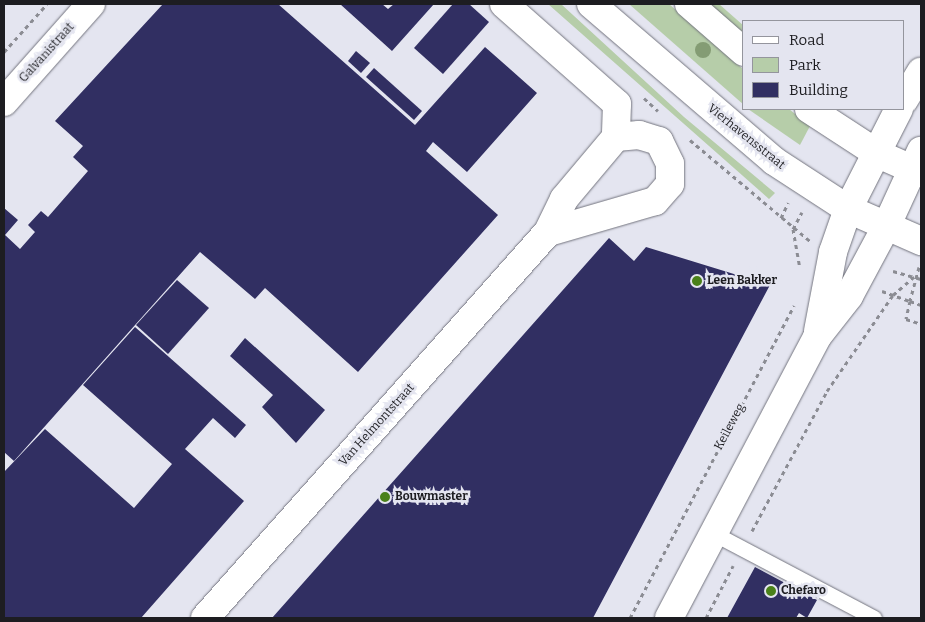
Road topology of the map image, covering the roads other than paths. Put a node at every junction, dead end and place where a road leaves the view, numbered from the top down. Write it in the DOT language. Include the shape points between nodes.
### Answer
graph roads {
  1 [pos="91,4"];
  2 [pos="504,4"];
  3 [pos="591,4"];
  4 [pos="689,4"];
  5 [pos="742,50"];
  6 [pos="921,72"];
  7 [pos="905,98"];
  8 [pos="4,102"];
  9 [pos="811,110"];
  10 [pos="899,110"];
  11 [pos="616,137"];
  12 [pos="878,154"];
  13 [pos="918,165"];
  14 [pos="848,208"];
  15 [pos="886,227"];
  16 [pos="548,232"];
  17 [pos="921,241"];
  18 [pos="816,337"];
  19 [pos="713,533"];
  20 [pos="205,618"];
  21 [pos="669,618"];
  22 [pos="874,618"];
  1 -- 8 [label="street, Galvanistraat"];
  2 -- 11 [label="street" via="617,104"];
  3 -- 14 [label="street, Vierhavensstraat" via="774,161"];
  4 -- 5 [label="street"];
  6 -- 7 [label="street"];
  9 -- 12 [label="street"];
  10 -- 12 [label="street"];
  11 -- 16 [label="street, Van Helmontstraat" via="564,199"];
  11 -- 16 [label="street" via="639,135 659,141 670,164 670,184 655,201"];
  12 -- 13 [label="street"];
  12 -- 14 [label="street"];
  13 -- 15 [label="street"];
  14 -- 15 [label="street, Vierhavensstraat"];
  14 -- 18 [label="street" via="833,252"];
  15 -- 17 [label="street, Vierhavensstraat"];
  15 -- 18 [label="street" via="849,296"];
  16 -- 20 [label="street, Van Helmontstraat"];
  18 -- 19 [label="street"];
  19 -- 21 [label="street"];
  19 -- 22 [label="lane"];
}
